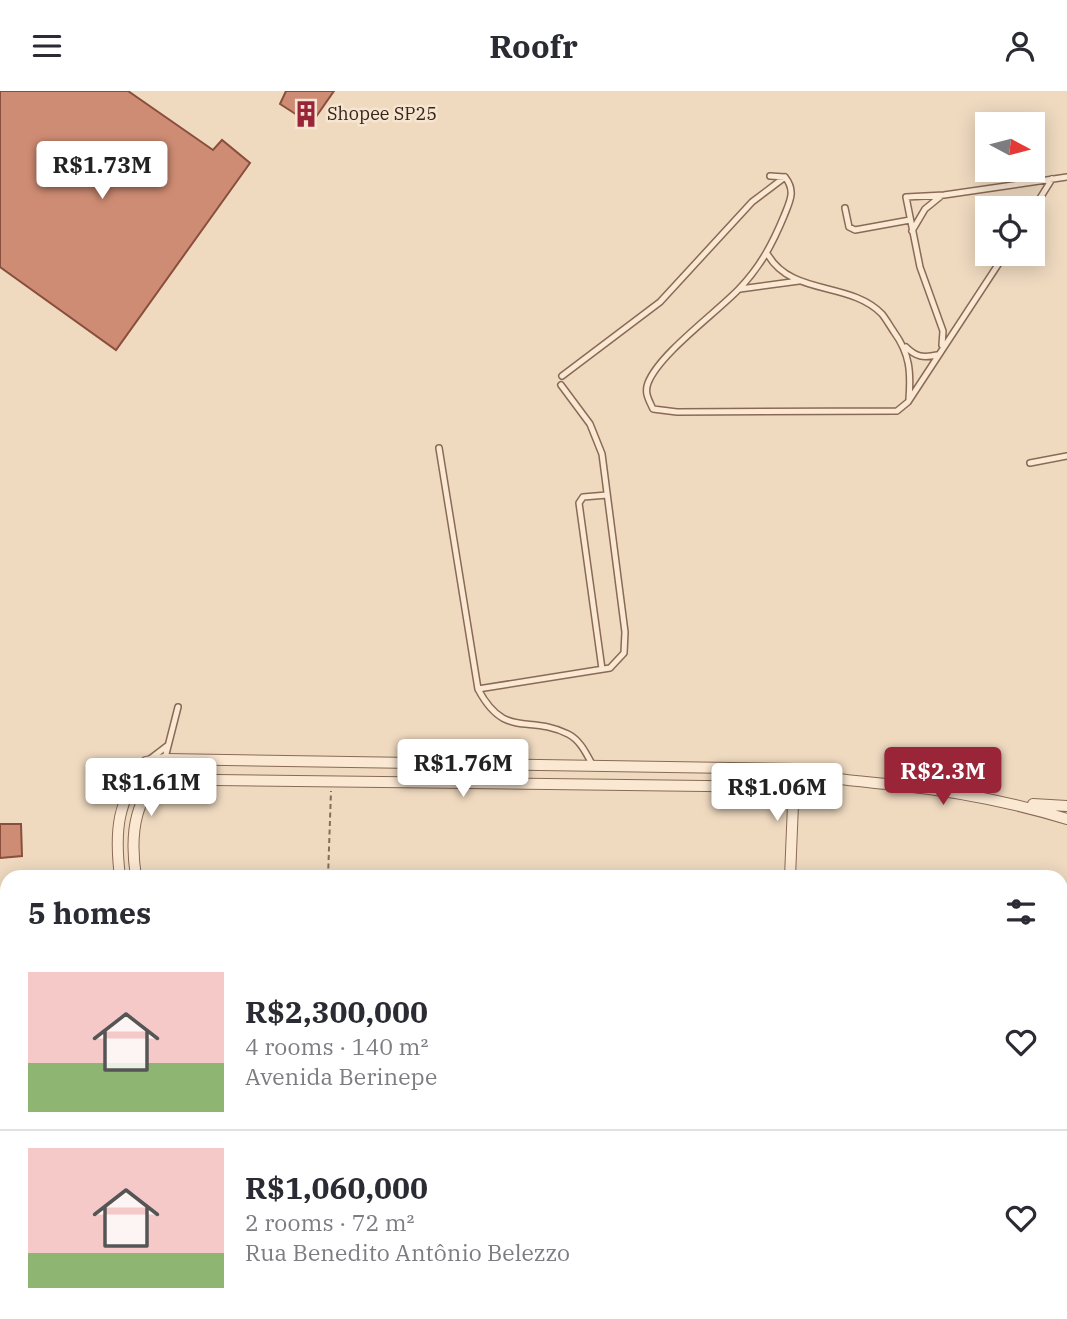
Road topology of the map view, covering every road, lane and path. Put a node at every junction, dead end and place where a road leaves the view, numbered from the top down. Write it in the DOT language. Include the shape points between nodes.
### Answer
graph roads {
  1 [pos="770,176"];
  2 [pos="785,177"];
  3 [pos="1067,177"];
  4 [pos="1052,179"];
  5 [pos="944,195"];
  6 [pos="1041,196"];
  7 [pos="845,208"];
  8 [pos="910,220"];
  9 [pos="911,232"];
  10 [pos="768,255"];
  11 [pos="997,266"];
  12 [pos="799,281"];
  13 [pos="740,289"];
  14 [pos="901,342"];
  15 [pos="942,347"];
  16 [pos="937,355"];
  17 [pos="562,376"];
  18 [pos="561,385"];
  19 [pos="908,402"];
  20 [pos="439,448"];
  21 [pos="1067,456"];
  22 [pos="1030,463"];
  23 [pos="607,495"];
  24 [pos="602,669"];
  25 [pos="478,689"];
  26 [pos="178,707"];
  27 [pos="167,746"];
  28 [pos="165,759"];
  29 [pos="146,762"];
  30 [pos="592,764"];
  31 [pos="795,769"];
  32 [pos="822,778"];
  33 [pos="135,779"];
  34 [pos="151,781"];
  35 [pos="331,783"];
  36 [pos="794,787"];
  37 [pos="1013,803"];
  38 [pos="1067,806"];
  39 [pos="1067,819"];
  40 [pos="120,870"];
  41 [pos="135,870"];
  42 [pos="328,870"];
  43 [pos="790,870"];
  1 -- 2 [label="lane"];
  2 -- 10 [label="lane" via="792,196"];
  2 -- 17 [label="lane" via="752,202 660,302"];
  3 -- 4 [label="lane"];
  4 -- 5 [label="lane"];
  4 -- 6 [label="lane"];
  5 -- 8 [label="lane" via="906,197"];
  5 -- 9 [label="lane" via="925,209"];
  7 -- 8 [label="lane" via="849,227 855,230"];
  8 -- 9 [label="lane"];
  9 -- 15 [label="lane" via="943,331"];
  10 -- 12 [label="lane" via="775,267"];
  10 -- 13 [label="lane"];
  11 -- 15 [label="lane"];
  12 -- 13 [label="lane"];
  12 -- 14 [label="lane" via="852,296 874,308"];
  13 -- 19 [label="lane" via="671,353 648,382 646,394 653,409 897,411"];
  14 -- 16 [label="lane" via="923,358"];
  14 -- 19 [label="lane" via="910,361"];
  15 -- 16 [label="lane"];
  16 -- 19 [label="lane"];
  18 -- 23 [label="lane" via="590,424 602,454"];
  20 -- 25 [label="lane"];
  21 -- 22 [label="lane"];
  23 -- 24 [label="lane" via="625,632 624,653 618,662"];
  23 -- 24 [label="lane" via="583,497 579,503"];
  24 -- 25 [label="lane"];
  25 -- 30 [label="lane" via="506,721 569,734"];
  26 -- 27 [label="lane"];
  27 -- 28 [label="lane"];
  27 -- 29 [label="lane"];
  28 -- 29 [label="street"];
  28 -- 30 [label="street"];
  28 -- 34 [label="street"];
  29 -- 33 [label="street"];
  30 -- 31 [label="street"];
  31 -- 32 [label="street"];
  31 -- 36 [label="street"];
  32 -- 36 [label="street"];
  32 -- 37 [label="street"];
  33 -- 34 [label="street"];
  33 -- 40 [label="street" via="121,806"];
  34 -- 35 [label="street"];
  34 -- 41 [label="street" via="134,818"];
  35 -- 36 [label="street"];
  35 -- 42 [label="path"];
  36 -- 43 [label="street"];
  37 -- 38 [label="street"];
  37 -- 39 [label="street"];
}
